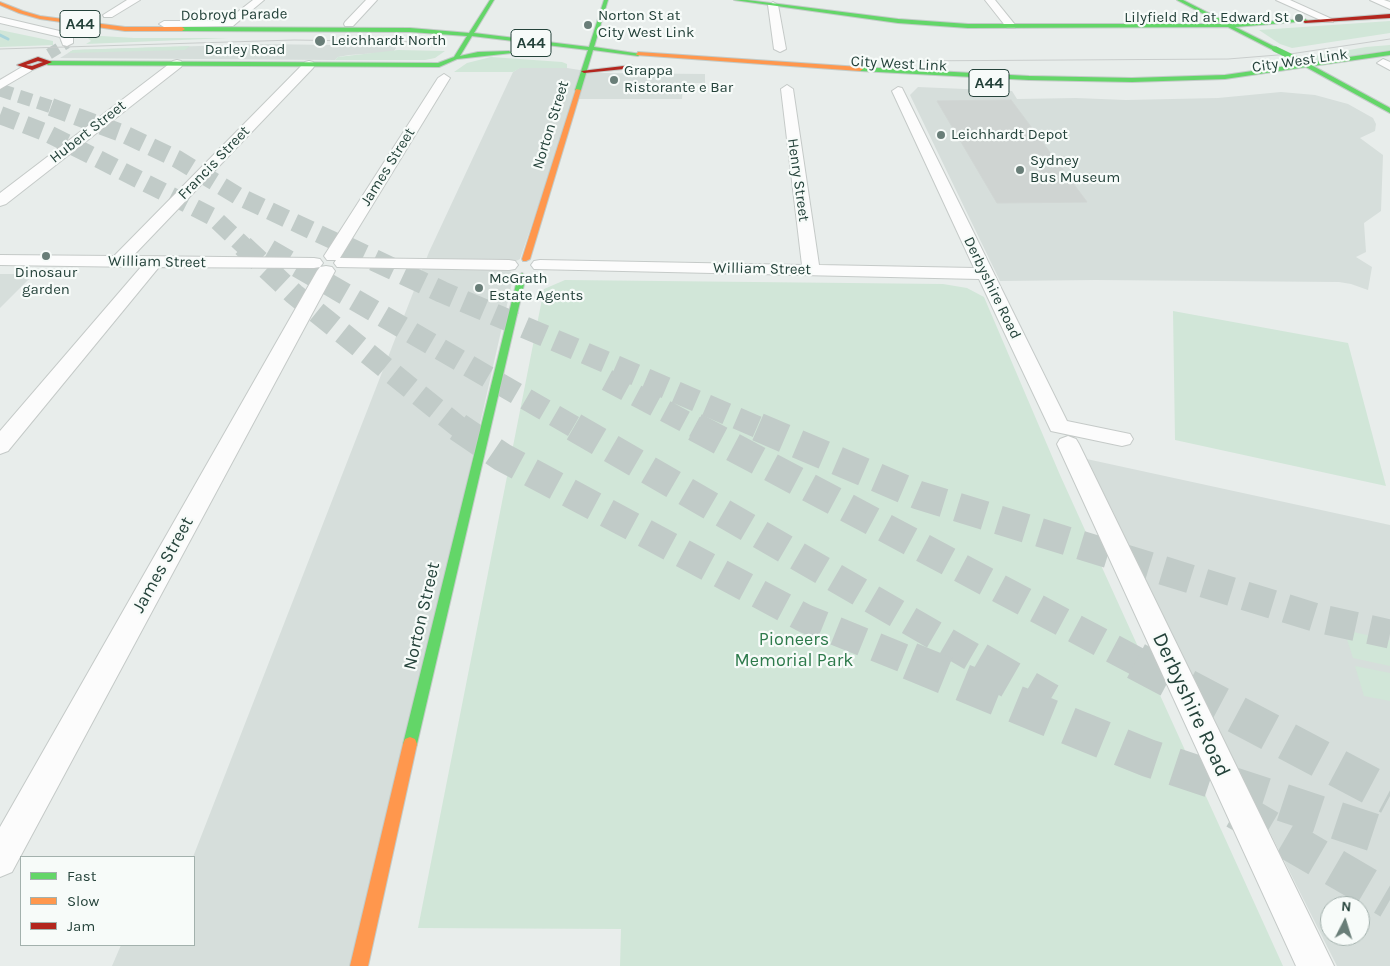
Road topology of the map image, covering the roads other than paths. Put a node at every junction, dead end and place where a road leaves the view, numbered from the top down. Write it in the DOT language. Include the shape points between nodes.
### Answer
graph roads {
  1 [pos="134,0"];
  2 [pos="259,0"];
  3 [pos="372,0"];
  4 [pos="492,0"];
  5 [pos="606,0"];
  6 [pos="736,0"];
  7 [pos="990,0"];
  8 [pos="1179,0"];
  9 [pos="1281,0"];
  10 [pos="1375,0"];
  11 [pos="0,2"];
  12 [pos="773,5"];
  13 [pos="1390,6"];
  14 [pos="0,12"];
  15 [pos="108,15"];
  16 [pos="1390,16"];
  17 [pos="0,20"];
  18 [pos="1329,20"];
  19 [pos="479,22"];
  20 [pos="164,24"];
  21 [pos="349,24"];
  22 [pos="1012,26"];
  23 [pos="1232,26"];
  24 [pos="386,29"];
  25 [pos="468,39"];
  26 [pos="67,43"];
  27 [pos="780,49"];
  28 [pos="519,54"];
  29 [pos="589,54"];
  30 [pos="456,58"];
  31 [pos="1388,61"];
  32 [pos="177,64"];
  33 [pos="7,65"];
  34 [pos="309,65"];
  35 [pos="667,65"];
  36 [pos="24,66"];
  37 [pos="443,71"];
  38 [pos="584,71"];
  39 [pos="1306,74"];
  40 [pos="1324,74"];
  41 [pos="0,85"];
  42 [pos="787,89"];
  43 [pos="898,91"];
  44 [pos="1390,111"];
  45 [pos="0,201"];
  46 [pos="0,260"];
  47 [pos="119,262"];
  48 [pos="154,262"];
  49 [pos="533,262"];
  50 [pos="329,263"];
  51 [pos="515,270"];
  52 [pos="811,270"];
  53 [pos="984,274"];
  54 [pos="1122,439"];
  55 [pos="1068,444"];
  56 [pos="0,446"];
  57 [pos="0,860"];
  58 [pos="359,966"];
  59 [pos="1315,966"];
  1 -- 15 [label="street"];
  2 -- 20 [label="street" via="229,24"];
  3 -- 21 [label="street"];
  4 -- 19 [label="main road"];
  5 -- 29 [label="main road, Norton Street"];
  6 -- 12 [label="main road"];
  7 -- 22 [label="street"];
  8 -- 23 [label="main road"];
  9 -- 18 [label="street"];
  10 -- 13 [label="street"];
  11 -- 24 [label="main road, Dobroyd Parade / A44" via="40,18 125,29"];
  12 -- 22 [label="main road" via="931,24"];
  12 -- 27 [label="street"];
  14 -- 25 [label="main road, Dobroyd Parade / A44" via="57,26 115,33 365,34"];
  16 -- 18 [label="main road"];
  17 -- 26 [label="street" via="64,35"];
  18 -- 23 [label="main road"];
  19 -- 24 [label="main road"];
  19 -- 25 [label="main road"];
  22 -- 23 [label="main road"];
  23 -- 39 [label="main road, bridge" via="1298,60"];
  24 -- 25 [label="main road, Dobroyd Parade / A44"];
  25 -- 29 [label="main road, City West Link / A44"];
  25 -- 29 [label="main road, City West Link / A44" via="537,53"];
  25 -- 30 [label="main road"];
  28 -- 30 [label="main road" via="486,53"];
  29 -- 35 [label="main road, City West Link / A44"];
  29 -- 38 [label="main road, Norton Street"];
  29 -- 39 [label="main road, City West Link / A44" via="1100,80"];
  30 -- 37 [label="main road"];
  31 -- 39 [label="main road, City West Link / A44"];
  31 -- 40 [label="main road, City West Link / A44"];
  32 -- 34 [label="main road, Darley Road"];
  32 -- 36 [label="main road, Darley Road" via="46,59"];
  32 -- 45 [label="street, Hubert Street"];
  33 -- 36 [label="main road, Darley Road"];
  34 -- 37 [label="main road, Darley Road" via="430,66"];
  34 -- 47 [label="street, Francis Street"];
  35 -- 38 [label="main road"];
  35 -- 39 [label="main road, City West Link / A44" via="1116,88 1218,86"];
  36 -- 41 [label="street"];
  37 -- 50 [label="street, James Street"];
  38 -- 49 [label="main road, Norton Street"];
  39 -- 40 [label="main road, City West Link / A44"];
  40 -- 44 [label="main road"];
  42 -- 52 [label="street, Henry Street"];
  43 -- 53 [label="street, Derbyshire Road"];
  46 -- 47 [label="street, William Street"];
  47 -- 48 [label="street, William Street"];
  48 -- 50 [label="street, William Street"];
  48 -- 56 [label="street"];
  49 -- 51 [label="main road" via="516,260"];
  49 -- 51 [label="main road" via="539,269 534,273"];
  49 -- 52 [label="street, William Street"];
  50 -- 51 [label="street, William Street"];
  50 -- 57 [label="street, James Street"];
  51 -- 58 [label="main road, Norton Street"];
  52 -- 53 [label="street, William Street"];
  53 -- 54 [label="street, Derbyshire Road" via="1059,426"];
  55 -- 59 [label="street, Derbyshire Road"];
}
